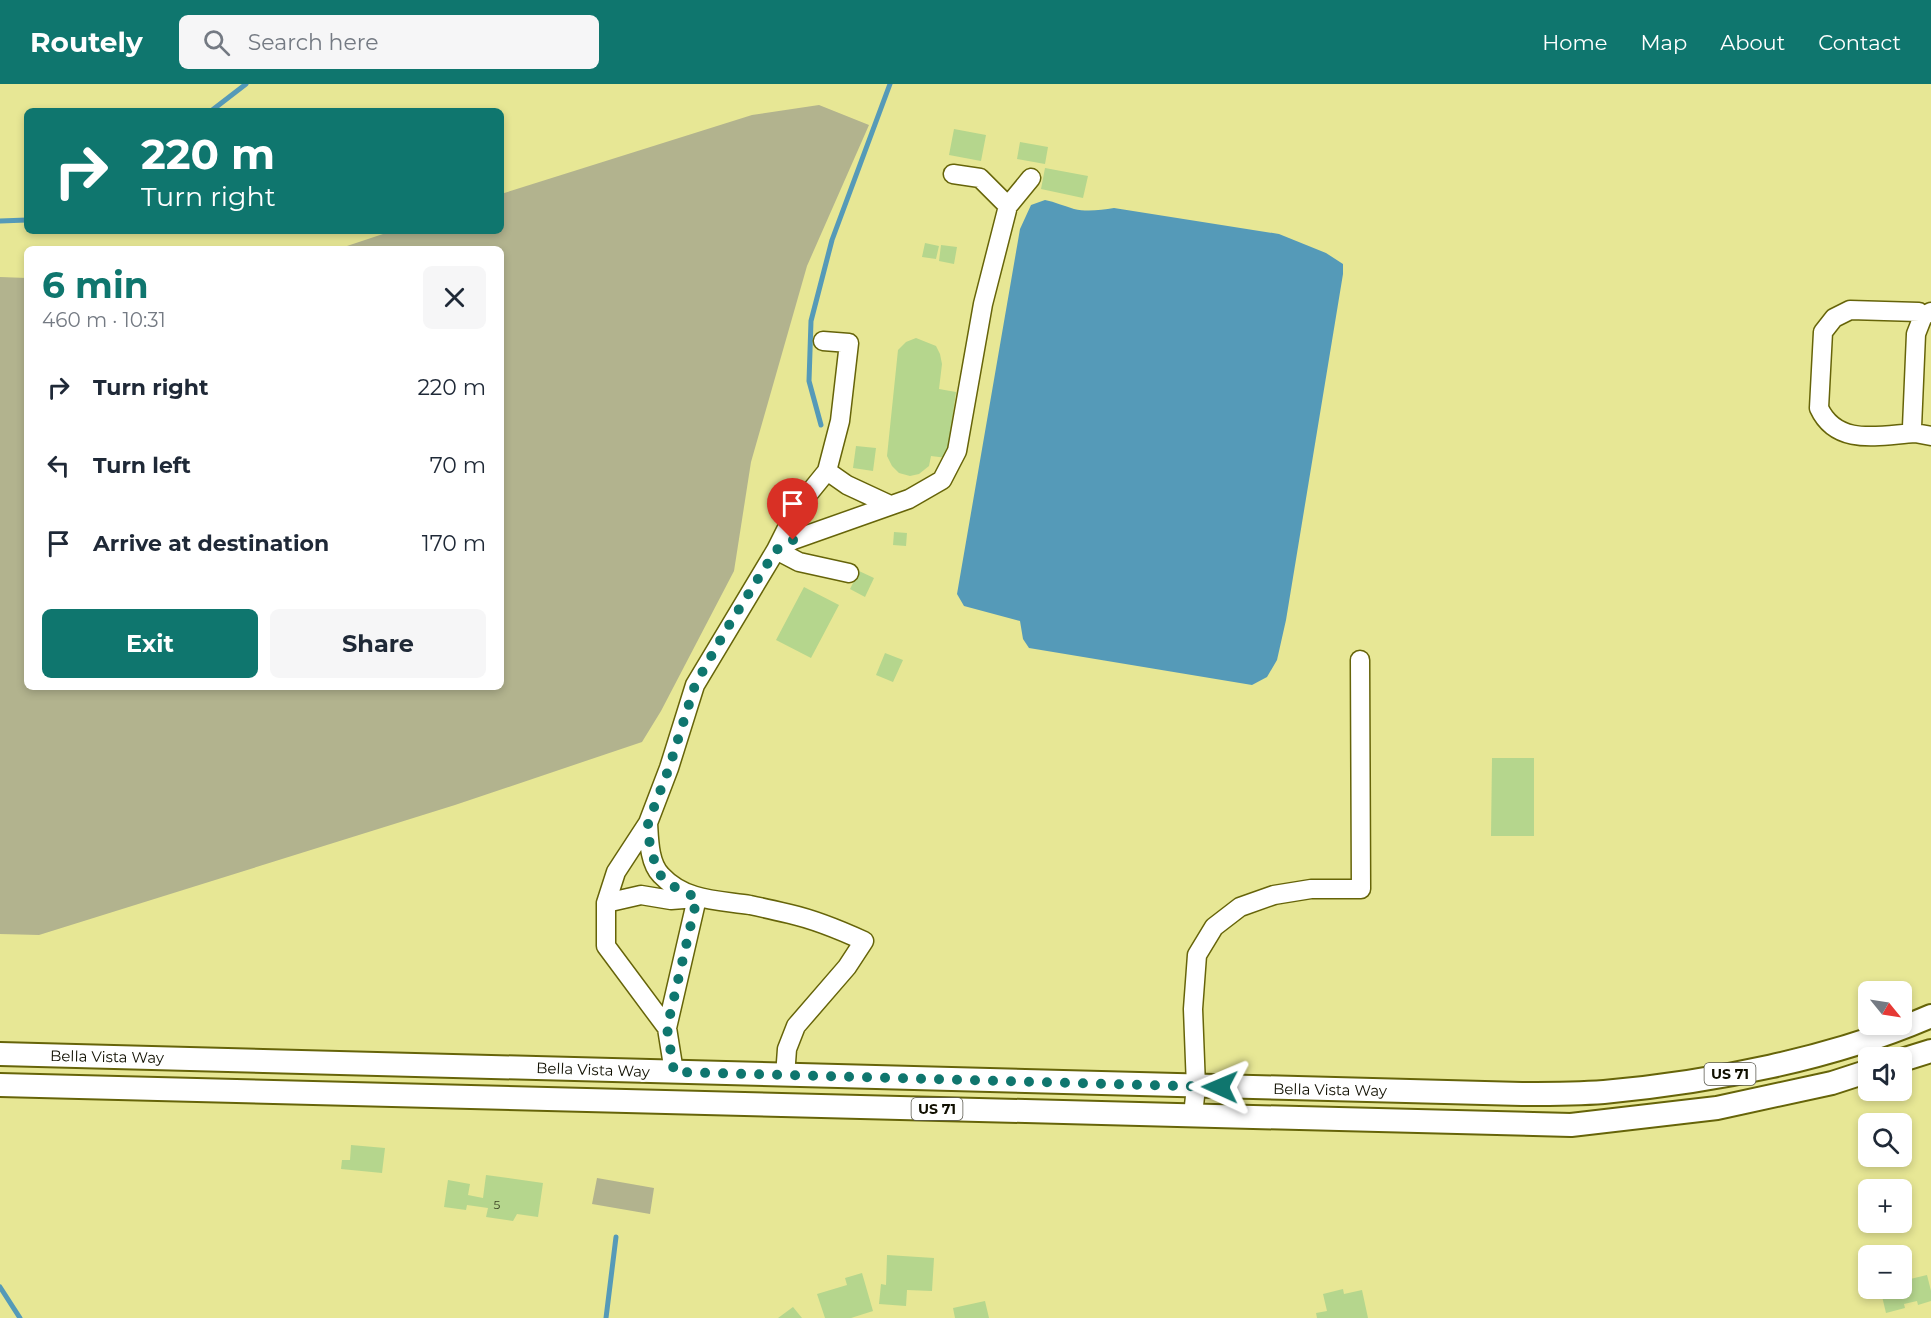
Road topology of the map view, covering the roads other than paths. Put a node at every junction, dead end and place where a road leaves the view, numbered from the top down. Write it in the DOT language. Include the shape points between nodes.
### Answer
graph roads {
  1 [pos="953,174"];
  2 [pos="1031,178"];
  3 [pos="1008,206"];
  4 [pos="1927,314"];
  5 [pos="823,341"];
  6 [pos="1923,434"];
  7 [pos="828,471"];
  8 [pos="890,506"];
  9 [pos="776,550"];
  10 [pos="849,573"];
  11 [pos="1360,660"];
  12 [pos="648,823"];
  13 [pos="697,898"];
  14 [pos="606,903"];
  15 [pos="1931,1016"];
  16 [pos="667,1028"];
  17 [pos="1931,1051"];
  18 [pos="0,1054"];
  19 [pos="1912,1057"];
  20 [pos="674,1072"];
  21 [pos="1858,1075"];
  22 [pos="785,1076"];
  23 [pos="0,1085"];
  24 [pos="1196,1087"];
  25 [pos="1193,1115"];
  1 -- 3 [label="street" via="980,178"];
  2 -- 3 [label="street"];
  3 -- 8 [label="street" via="983,304 957,451 942,480"];
  4 -- 6 [label="street" via="1916,334 1912,428"];
  4 -- 6 [label="street" via="1850,310 1834,318 1823,332 1819,408 1824,420 1848,435"];
  5 -- 7 [label="street" via="849,343 840,421"];
  7 -- 8 [label="street"];
  7 -- 9 [label="street" via="797,508"];
  8 -- 9 [label="street" via="793,540"];
  9 -- 10 [label="street" via="799,562"];
  9 -- 12 [label="street" via="695,685"];
  11 -- 24 [label="street" via="1361,889 1274,895 1240,907 1214,927 1197,955 1193,1009"];
  12 -- 13 [label="street" via="650,848 659,874"];
  12 -- 14 [label="street" via="616,872"];
  13 -- 14 [label="street" via="670,900 641,895"];
  13 -- 16 [label="street"];
  13 -- 22 [label="street" via="794,915 864,941 796,1026 787,1049"];
  14 -- 16 [label="street" via="606,945"];
  15 -- 24 [label="main road, Bella Vista Way / US 71" via="1821,1054 1709,1079 1603,1092"];
  16 -- 20 [label="street"];
  17 -- 19 [label="main road"];
  18 -- 20 [label="main road, Bella Vista Way / US 71"];
  20 -- 22 [label="main road, Bella Vista Way / US 71"];
  21 -- 25 [label="main road, Bella Vista Way / US 71" via="1717,1108 1571,1125"];
  22 -- 24 [label="main road, Bella Vista Way / US 71"];
  23 -- 25 [label="main road, Bella Vista Way / US 71"];
  24 -- 25 [label="street"];
}
